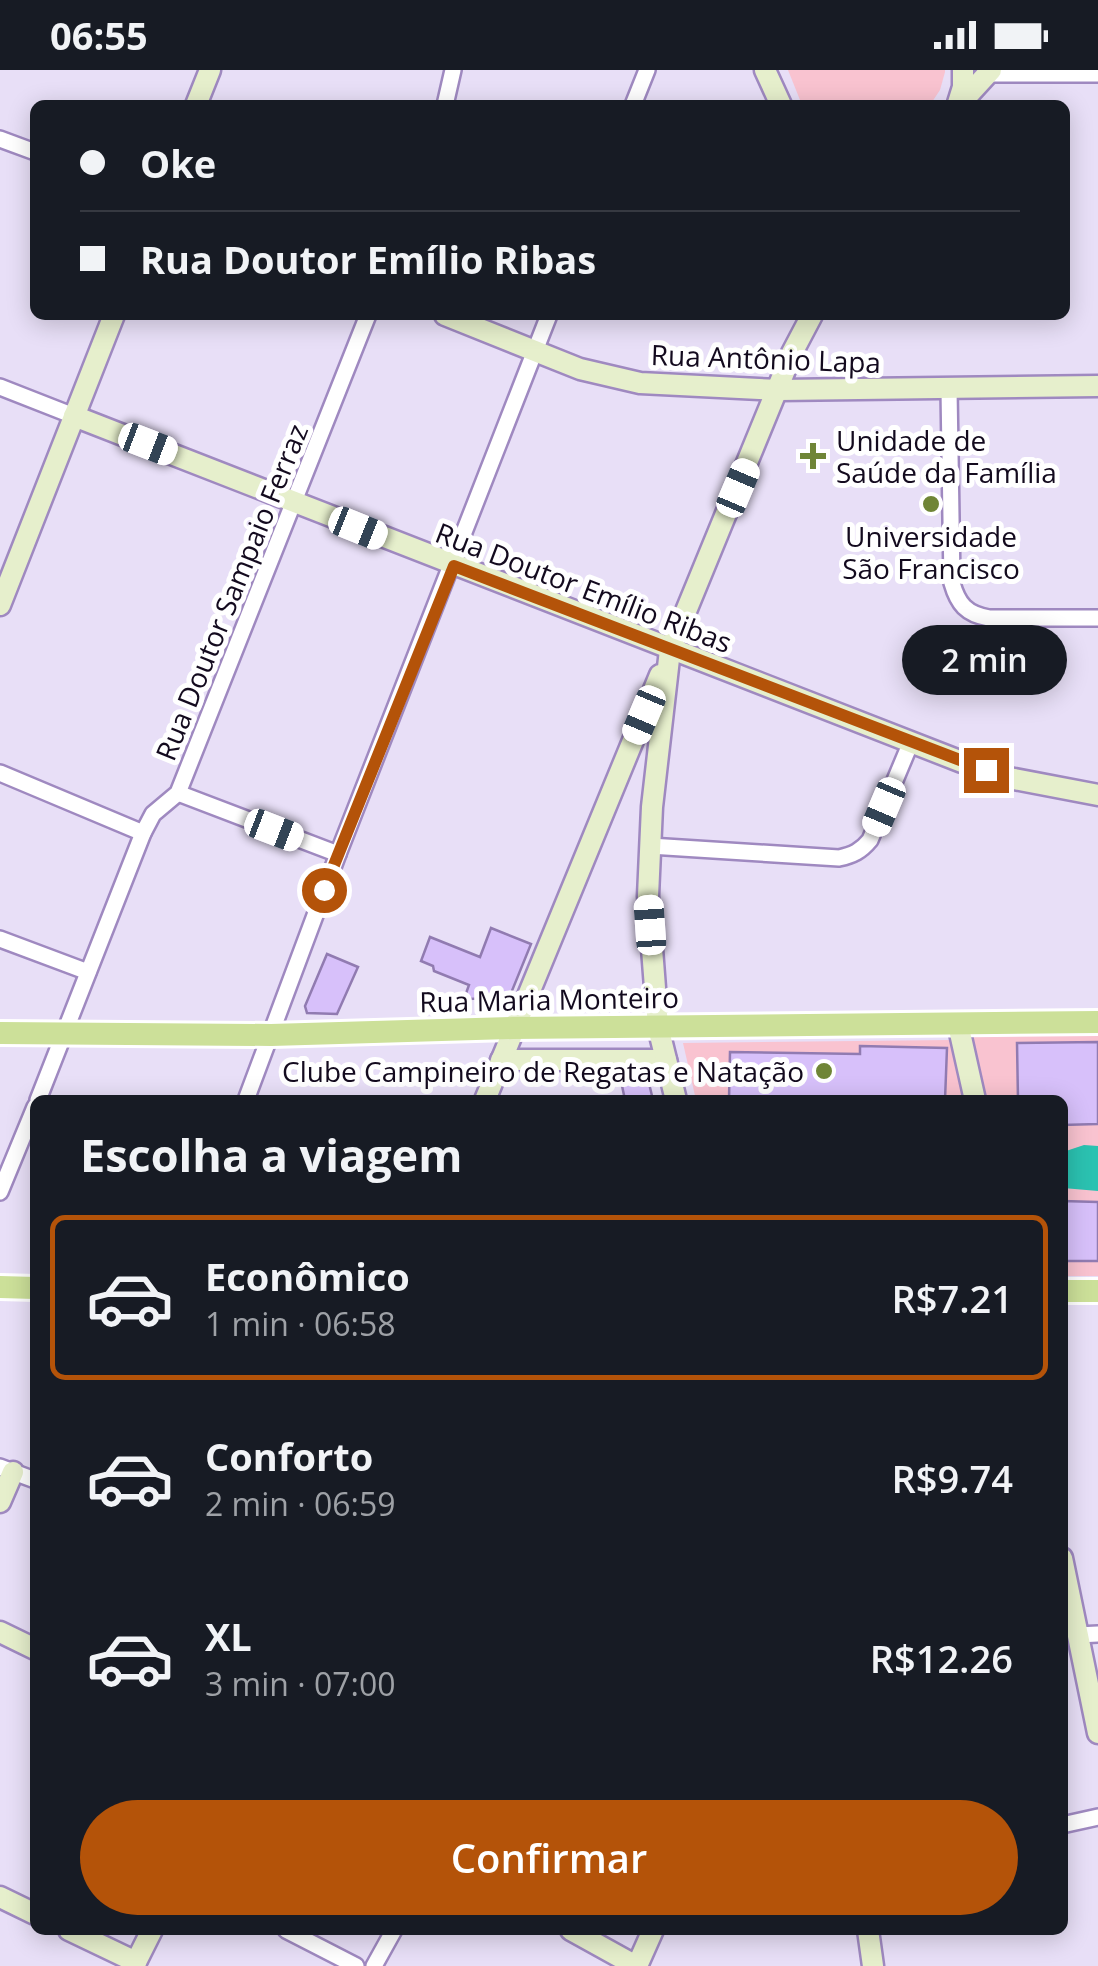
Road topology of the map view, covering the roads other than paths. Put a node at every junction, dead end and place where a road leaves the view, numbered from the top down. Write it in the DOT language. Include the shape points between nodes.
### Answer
graph roads {
  1 [pos="210,70"];
  2 [pos="453,70"];
  3 [pos="647,70"];
  4 [pos="764,70"];
  5 [pos="963,70"];
  6 [pos="990,72"];
  7 [pos="1035,72"];
  8 [pos="1098,74"];
  9 [pos="198,100"];
  10 [pos="446,100"];
  11 [pos="635,100"];
  12 [pos="779,100"];
  13 [pos="959,100"];
  14 [pos="963,100"];
  15 [pos="0,138"];
  16 [pos="30,150"];
  17 [pos="112,320"];
  18 [pos="366,320"];
  19 [pos="457,320"];
  20 [pos="547,320"];
  21 [pos="799,320"];
  22 [pos="809,320"];
  23 [pos="535,351"];
  24 [pos="792,353"];
  25 [pos="1098,386"];
  26 [pos="0,388"];
  27 [pos="949,389"];
  28 [pos="780,390"];
  29 [pos="74,416"];
  30 [pos="294,502"];
  31 [pos="454,566"];
  32 [pos="0,605"];
  33 [pos="1098,618"];
  34 [pos="670,650"];
  35 [pos="911,742"];
  36 [pos="0,773"];
  37 [pos="616,779"];
  38 [pos="654,788"];
  39 [pos="178,793"];
  40 [pos="1098,795"];
  41 [pos="143,833"];
  42 [pos="650,846"];
  43 [pos="338,854"];
  44 [pos="0,938"];
  45 [pos="88,972"];
  46 [pos="1098,1022"];
  47 [pos="958,1024"];
  48 [pos="658,1027"];
  49 [pos="513,1028"];
  50 [pos="65,1032"];
  51 [pos="0,1033"];
  52 [pos="270,1035"];
  53 [pos="501,1060"];
  54 [pos="666,1060"];
  55 [pos="39,1095"];
  56 [pos="248,1095"];
  57 [pos="487,1095"];
  58 [pos="675,1095"];
  59 [pos="974,1095"];
  60 [pos="30,1118"];
  61 [pos="0,1192"];
  62 [pos="0,1287"];
  63 [pos="30,1288"];
  64 [pos="1098,1290"];
  65 [pos="1068,1291"];
  66 [pos="7,1469"];
  67 [pos="0,1502"];
  68 [pos="1068,1576"];
  69 [pos="0,1632"];
  70 [pos="1088,1635"];
  71 [pos="30,1647"];
  72 [pos="1098,1733"];
  73 [pos="1098,1817"];
  74 [pos="1068,1824"];
  75 [pos="0,1897"];
  76 [pos="30,1912"];
  77 [pos="79,1935"];
  78 [pos="150,1935"];
  79 [pos="296,1935"];
  80 [pos="391,1935"];
  81 [pos="580,1935"];
  82 [pos="652,1935"];
  83 [pos="869,1935"];
  84 [pos="135,1964"];
  85 [pos="356,1966"];
  86 [pos="374,1966"];
  87 [pos="636,1966"];
  88 [pos="874,1966"];
  1 -- 9 [label="street"];
  2 -- 10 [label="street"];
  3 -- 11 [label="street"];
  4 -- 12 [label="street"];
  5 -- 13 [label="street"];
  6 -- 7 [label="street"];
  6 -- 14 [label="street"];
  7 -- 8 [label="street"];
  15 -- 16 [label="street"];
  17 -- 29 [label="street"];
  18 -- 30 [label="street, Rua Doutor Sampaio Ferraz"];
  19 -- 23 [label="street, Rua Antônio Lapa"];
  20 -- 23 [label="street"];
  21 -- 24 [label="street"];
  22 -- 24 [label="street"];
  23 -- 28 [label="street, Rua Antônio Lapa" via="607,377"];
  23 -- 31 [label="street"];
  24 -- 28 [label="street"];
  25 -- 27 [label="street, Rua Antônio Lapa"];
  26 -- 29 [label="street, Rua Doutor Emílio Ribas"];
  27 -- 28 [label="street, Rua Antônio Lapa"];
  27 -- 33 [label="street" via="957,600 989,618"];
  28 -- 34 [label="street"];
  29 -- 30 [label="street, Rua Doutor Emílio Ribas"];
  29 -- 32 [label="street"];
  30 -- 31 [label="street, Rua Doutor Emílio Ribas"];
  30 -- 39 [label="street, Rua Doutor Sampaio Ferraz"];
  31 -- 34 [label="street, Rua Doutor Emílio Ribas"];
  31 -- 43 [label="street"];
  34 -- 35 [label="street, Rua Doutor Emílio Ribas"];
  34 -- 37 [label="street"];
  34 -- 38 [label="street"];
  35 -- 40 [label="street, Rua Doutor Emílio Ribas" via="1009,778"];
  35 -- 42 [label="street" via="870,840 851,856"];
  36 -- 41 [label="street"];
  37 -- 38 [label="street" via="640,773"];
  37 -- 49 [label="street"];
  38 -- 42 [label="street"];
  39 -- 41 [label="street, Rua Doutor Sampaio Ferraz"];
  39 -- 43 [label="street"];
  41 -- 45 [label="street, Rua Doutor Sampaio Ferraz"];
  42 -- 48 [label="street"];
  43 -- 52 [label="street"];
  44 -- 45 [label="street"];
  45 -- 50 [label="street, Rua Doutor Sampaio Ferraz"];
  46 -- 47 [label="main road, Rua Maria Monteiro"];
  47 -- 48 [label="main road, Rua Maria Monteiro"];
  47 -- 59 [label="street"];
  48 -- 49 [label="main road, Rua Maria Monteiro"];
  48 -- 54 [label="street"];
  49 -- 52 [label="main road, Rua Maria Monteiro"];
  49 -- 53 [label="street"];
  50 -- 51 [label="main road, Rua Maria Monteiro"];
  50 -- 52 [label="main road, Rua Maria Monteiro"];
  50 -- 55 [label="street, Rua Doutor Sampaio Ferraz"];
  52 -- 56 [label="street"];
  53 -- 54 [label="street"];
  53 -- 57 [label="street"];
  54 -- 58 [label="street"];
  60 -- 61 [label="street, Rua Doutor Sampaio Ferraz"];
  62 -- 63 [label="main road"];
  64 -- 65 [label="main road"];
  66 -- 67 [label="street"];
  68 -- 70 [label="street"];
  69 -- 71 [label="street"];
  70 -- 72 [label="street"];
  73 -- 74 [label="street"];
  75 -- 76 [label="street"];
  77 -- 84 [label="street"];
  78 -- 84 [label="street"];
  79 -- 85 [label="street"];
  80 -- 86 [label="street"];
  81 -- 87 [label="street"];
  82 -- 87 [label="street"];
  83 -- 88 [label="street"];
}
